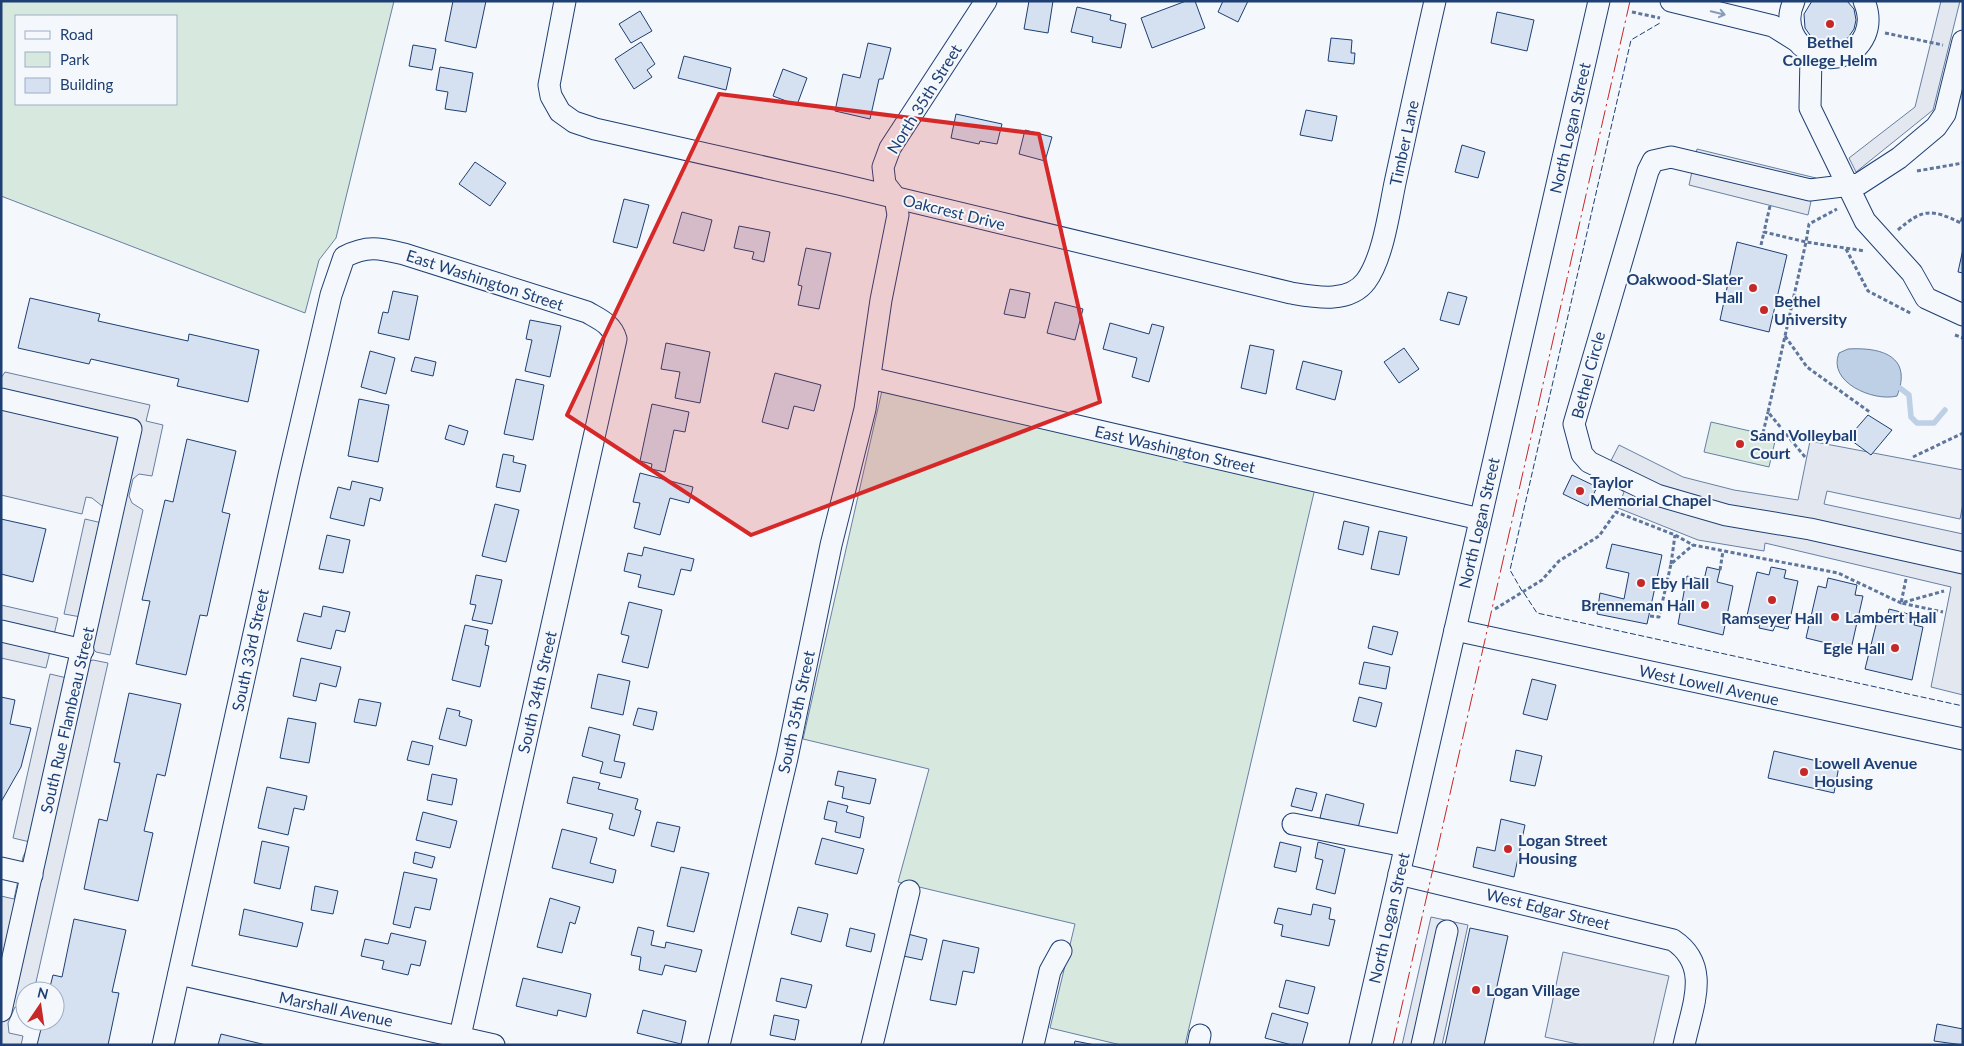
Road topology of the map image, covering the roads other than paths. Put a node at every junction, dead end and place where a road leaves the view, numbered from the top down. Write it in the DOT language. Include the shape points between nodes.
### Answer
graph roads {
  1 [pos="565,1"];
  2 [pos="986,1"];
  3 [pos="1435,1"];
  4 [pos="1599,1"];
  5 [pos="1671,1"];
  6 [pos="1794,1"];
  7 [pos="1864,1"];
  8 [pos="1962,45"];
  9 [pos="1804,47"];
  10 [pos="1850,192"];
  11 [pos="894,197"];
  12 [pos="344,257"];
  13 [pos="1366,282"];
  14 [pos="1958,324"];
  15 [pos="616,338"];
  16 [pos="870,378"];
  17 [pos="1,399"];
  18 [pos="1480,519"];
  19 [pos="1963,563"];
  20 [pos="1454,630"];
  21 [pos="1,631"];
  22 [pos="83,650"];
  23 [pos="1963,739"];
  24 [pos="1293,824"];
  25 [pos="1405,846"];
  26 [pos="1,868"];
  27 [pos="1399,874"];
  28 [pos="32,875"];
  29 [pos="909,891"];
  30 [pos="1447,931"];
  31 [pos="1061,951"];
  32 [pos="179,974"];
  33 [pos="1,1011"];
  34 [pos="459,1041"];
  35 [pos="163,1045"];
  36 [pos="494,1045"];
  37 [pos="720,1045"];
  38 [pos="872,1045"];
  39 [pos="1033,1045"];
  40 [pos="1360,1045"];
  41 [pos="1422,1045"];
  42 [pos="1684,1045"];
  1 -- 11 [label="street, Oakcrest Drive" via="549,85 560,112 574,122"];
  2 -- 11 [label="street, North 35th Street" via="890,148 883,167 885,184"];
  3 -- 13 [label="street, Timber Lane" via="1380,250"];
  4 -- 18 [label="street, North Logan Street"];
  5 -- 9 [label="street, one-way" via="1773,26"];
  6 -- 9 [label="street" via="1790,19"];
  7 -- 9 [label="street" via="1868,28 1863,39 1846,54 1823,58"];
  8 -- 10 [label="street, Bethel Circle" via="1945,114 1936,127"];
  9 -- 10 [label="street" via="1810,108"];
  10 -- 14 [label="street" via="1865,221 1912,274 1926,298"];
  10 -- 19 [label="street, Bethel Circle" via="1810,190 1679,158 1653,161 1577,409 1574,424 1577,443 1589,462 1658,495 1726,515 1799,526"];
  11 -- 13 [label="street, Oakcrest Drive" via="1324,299 1350,293"];
  11 -- 16 [label="street, North 35th Street" via="898,215"];
  12 -- 15 [label="street, East Washington Street" via="357,250 374,247 404,254 586,312 607,323"];
  12 -- 32 [label="street, South 33rd Street" via="331,295 291,465"];
  15 -- 34 [label="street, South 34th Street"];
  16 -- 18 [label="street, East Washington Street"];
  16 -- 37 [label="street, South 35th Street" via="831,545 788,758"];
  17 -- 22 [label="street, South Rue Flambeau Street" via="130,429"];
  18 -- 20 [label="street, North Logan Street"];
  20 -- 23 [label="street, West Lowell Avenue"];
  20 -- 25 [label="street, North Logan Street"];
  21 -- 22 [label="street"];
  22 -- 28 [label="street, South Rue Flambeau Street"];
  24 -- 25 [label="street"];
  25 -- 27 [label="street, North Logan Street"];
  26 -- 28 [label="street"];
  27 -- 40 [label="street, North Logan Street"];
  27 -- 42 [label="street, West Edgar Street" via="1674,940 1691,956 1696,969 1697,981"];
  28 -- 33 [label="street, South Rue Flambeau Street"];
  29 -- 38 [label="street"];
  30 -- 41 [label="street"];
  31 -- 39 [label="street" via="1050,971"];
  32 -- 34 [label="street, Marshall Avenue"];
  32 -- 35 [label="street, South 33rd Street"];
  34 -- 36 [label="street, Marshall Avenue"];
}
